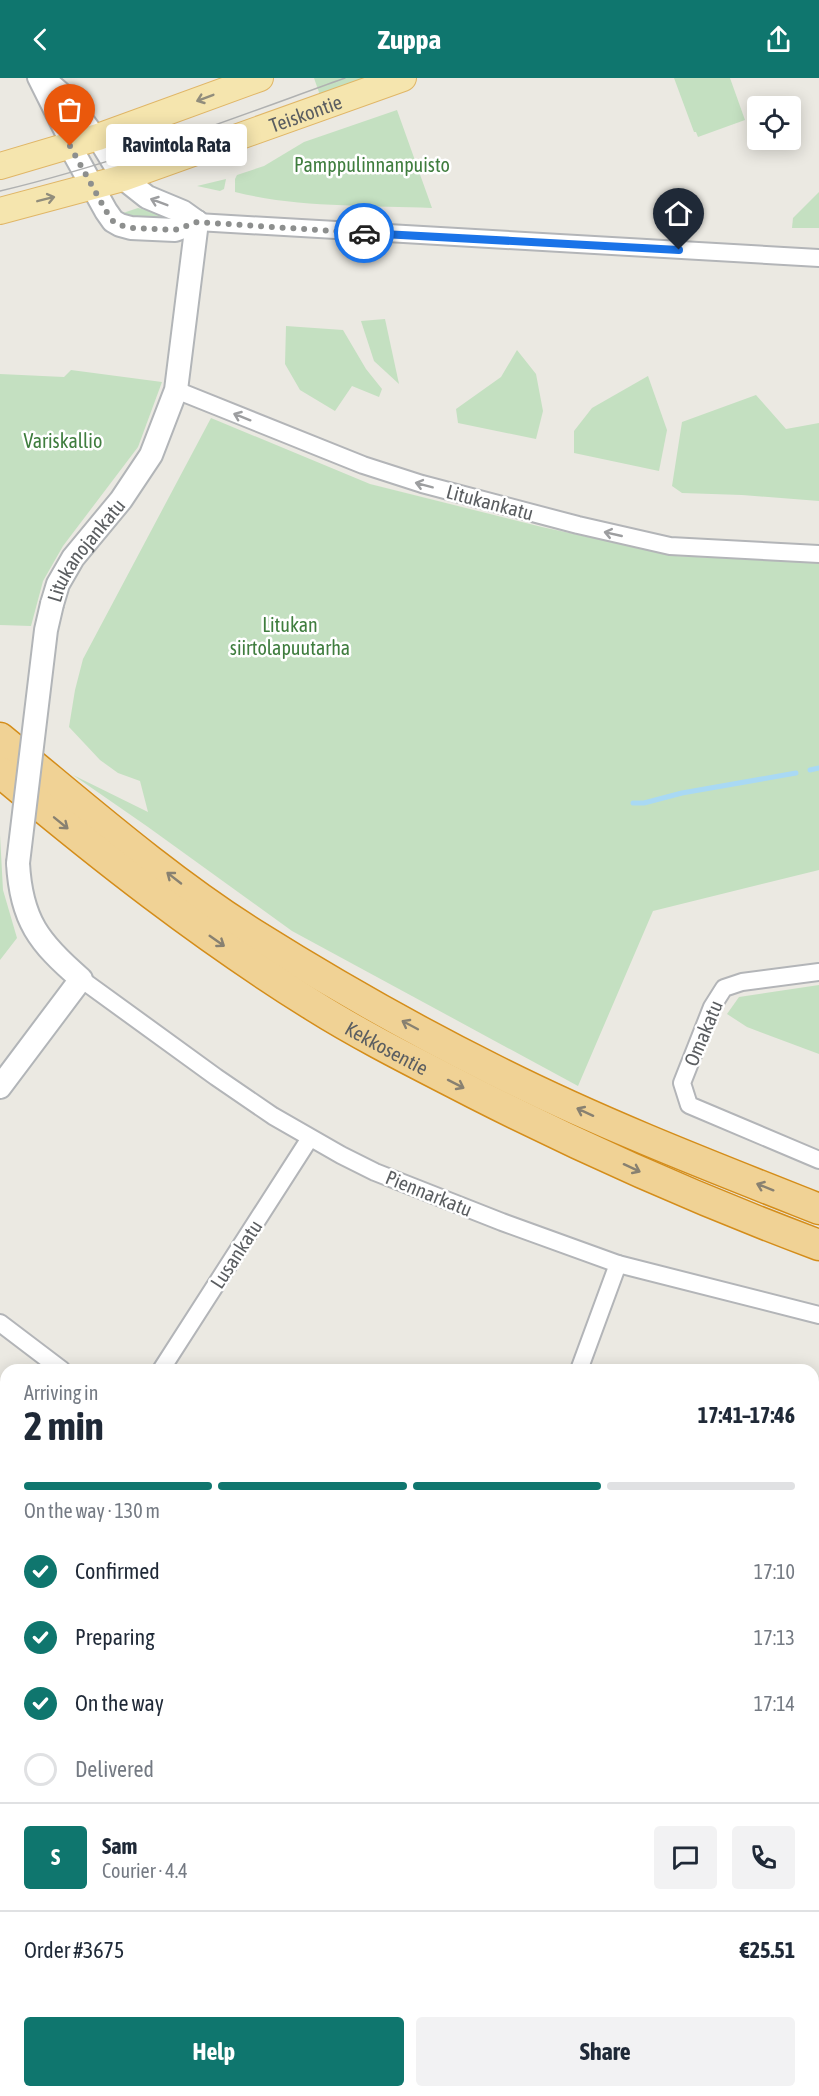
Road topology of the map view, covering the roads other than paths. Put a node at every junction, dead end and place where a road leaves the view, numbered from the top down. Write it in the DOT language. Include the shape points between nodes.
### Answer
graph roads {
  1 [pos="36,78"];
  2 [pos="47,78"];
  3 [pos="260,78"];
  4 [pos="403,78"];
  5 [pos="98,137"];
  6 [pos="70,146"];
  7 [pos="0,166"];
  8 [pos="123,178"];
  9 [pos="91,187"];
  10 [pos="0,211"];
  11 [pos="197,222"];
  12 [pos="819,258"];
  13 [pos="176,390"];
  14 [pos="819,554"];
  15 [pos="0,738"];
  16 [pos="0,772"];
  17 [pos="819,972"];
  18 [pos="81,979"];
  19 [pos="0,1087"];
  20 [pos="310,1138"];
  21 [pos="819,1160"];
  22 [pos="819,1209"];
  23 [pos="819,1245"];
  24 [pos="618,1264"];
  25 [pos="819,1316"];
  26 [pos="0,1323"];
  27 [pos="54,1364"];
  28 [pos="165,1364"];
  29 [pos="581,1364"];
  1 -- 6 [label="street"];
  2 -- 5 [label="street" via="68,96"];
  3 -- 5 [label="main road, one-way"];
  4 -- 8 [label="main road, Teiskontie"];
  5 -- 6 [label="main road"];
  5 -- 8 [label="street"];
  6 -- 7 [label="main road"];
  6 -- 9 [label="street"];
  8 -- 9 [label="main road, Teiskontie"];
  11 -- 8 [label="street, one-way" via="147,197"];
  10 -- 9 [label="main road, Teiskontie, one-way"];
  9 -- 11 [label="street" via="113,221 120,225 175,230"];
  11 -- 12 [label="street"];
  11 -- 13 [label="street, Litukanojankatu"];
  14 -- 13 [label="street, Litukankatu, one-way" via="670,546 611,534 353,462"];
  13 -- 18 [label="street, Litukanojankatu, bridge" via="151,454 58,584 46,630 18,863 19,882 39,939"];
  22 -- 15 [label="highway, Kekkosentie, one-way" via="587,1113 378,1008 252,933 192,891 69,797"];
  16 -- 23 [label="highway, Kekkosentie, one-way" via="166,904 315,1006 424,1067 572,1140 668,1185"];
  17 -- 21 [label="street, Omakatu" via="724,988 712,1007 682,1083 689,1105"];
  18 -- 19 [label="street"];
  18 -- 20 [label="street, Piennarkatu" via="216,1077"];
  20 -- 24 [label="street, Piennarkatu" via="392,1179"];
  20 -- 28 [label="street, Lusankatu"];
  24 -- 25 [label="street, Piennarkatu"];
  24 -- 29 [label="street"];
  26 -- 27 [label="street"];
}
